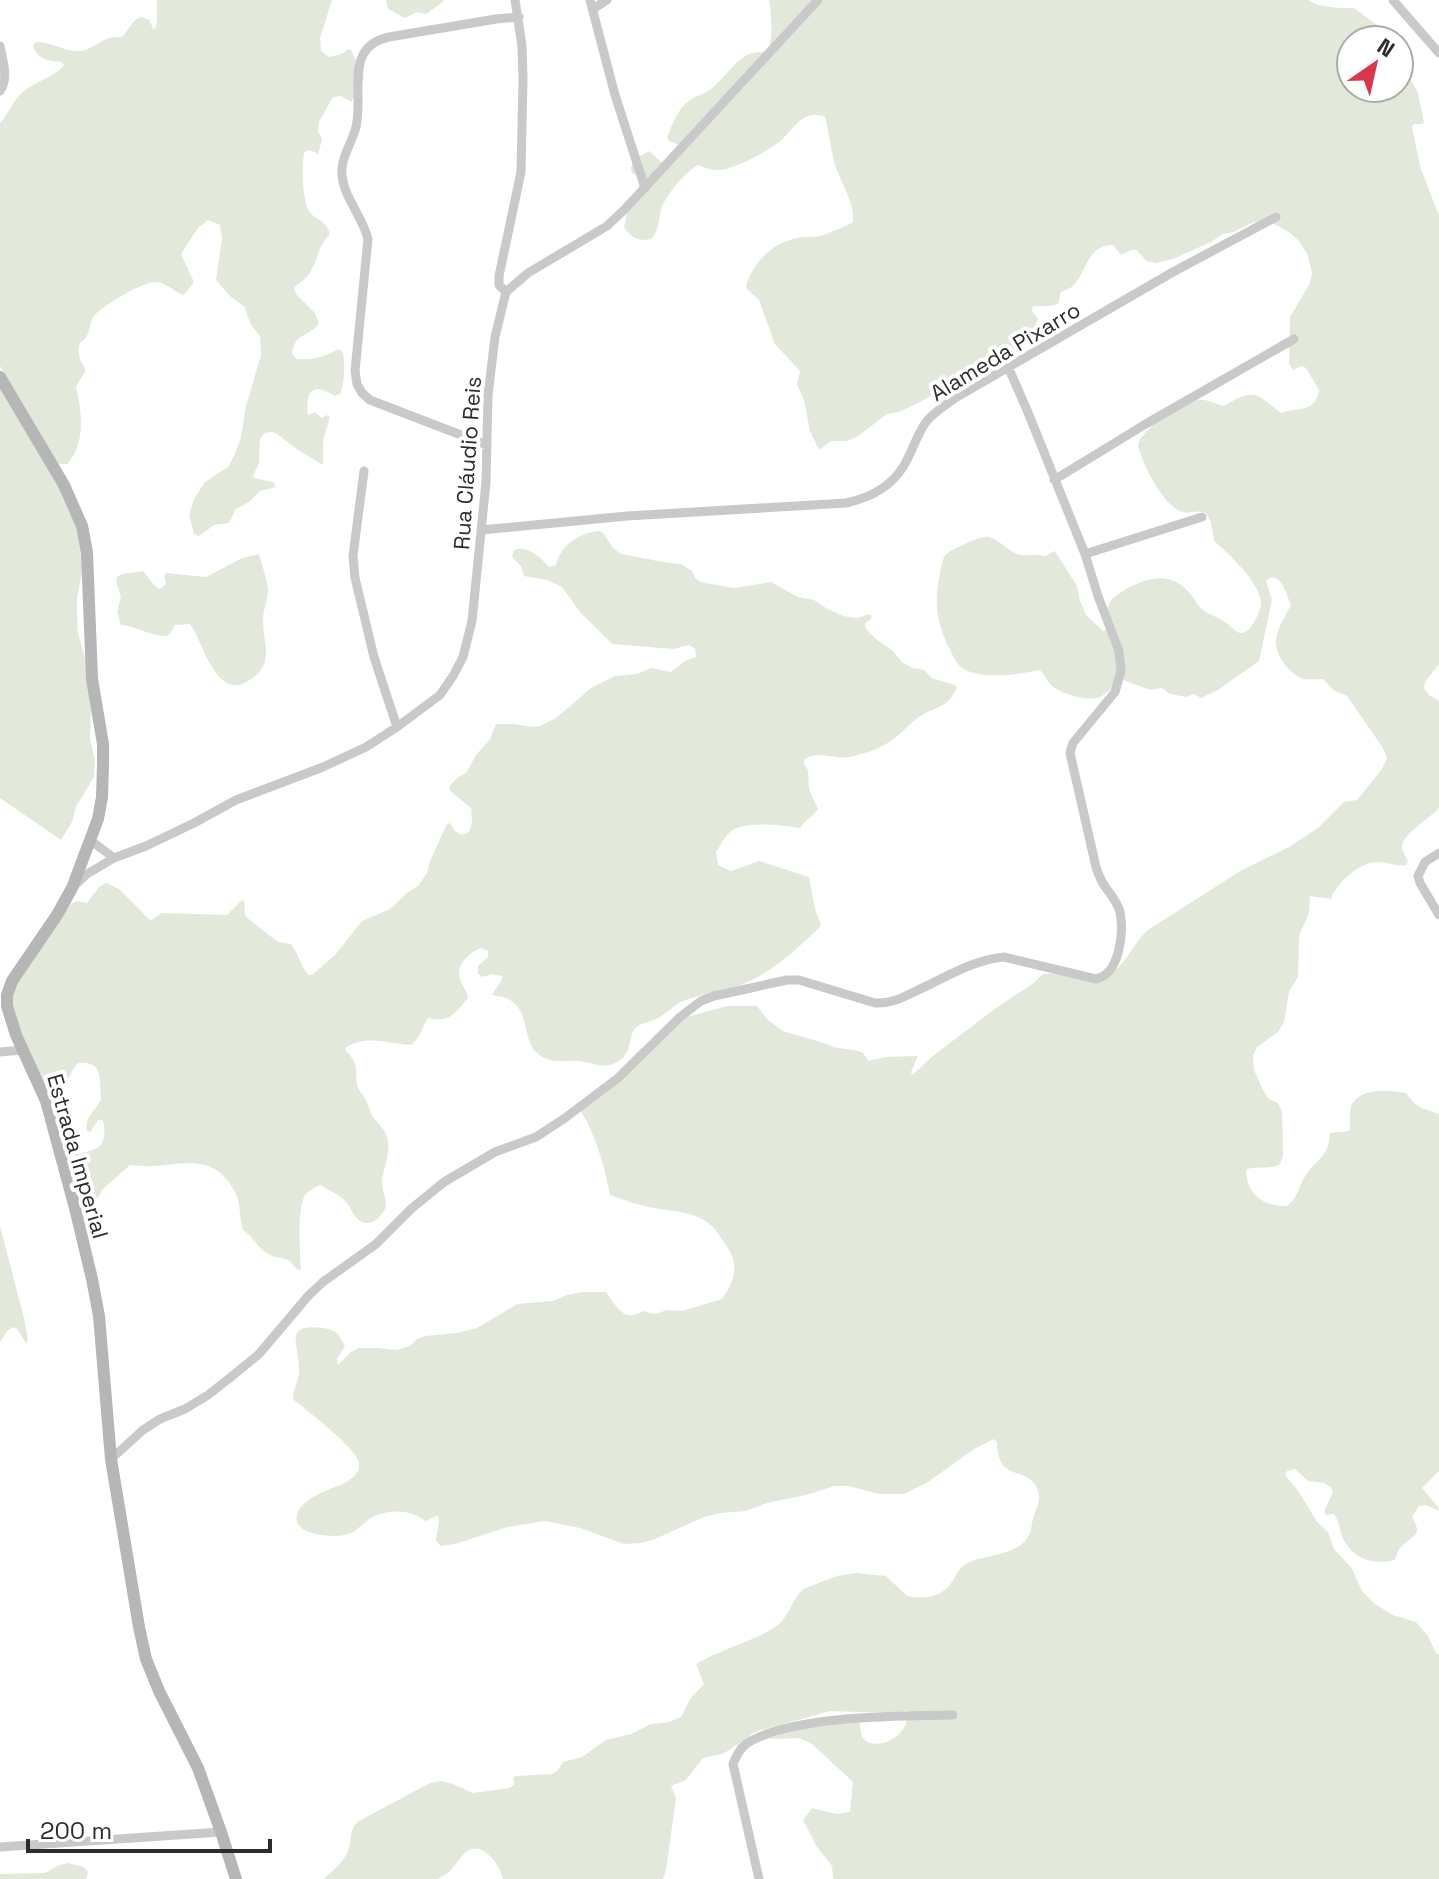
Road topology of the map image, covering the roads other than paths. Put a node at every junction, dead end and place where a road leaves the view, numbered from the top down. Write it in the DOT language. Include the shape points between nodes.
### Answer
graph roads {
  1 [pos="515,0"];
  2 [pos="607,0"];
  3 [pos="818,0"];
  4 [pos="1393,0"];
  5 [pos="592,5"];
  6 [pos="519,17"];
  7 [pos="0,46"];
  8 [pos="1439,53"];
  9 [pos="0,91"];
  10 [pos="645,188"];
  11 [pos="1276,217"];
  12 [pos="506,292"];
  13 [pos="1294,339"];
  14 [pos="1009,369"];
  15 [pos="0,377"];
  16 [pos="487,445"];
  17 [pos="364,471"];
  18 [pos="1054,480"];
  19 [pos="1202,517"];
  20 [pos="481,530"];
  21 [pos="1085,554"];
  22 [pos="397,727"];
  23 [pos="90,840"];
  24 [pos="1439,853"];
  25 [pos="114,858"];
  26 [pos="72,888"];
  27 [pos="1439,915"];
  28 [pos="23,1050"];
  29 [pos="0,1052"];
  30 [pos="111,1459"];
  31 [pos="953,1715"];
  32 [pos="221,1832"];
  33 [pos="0,1847"];
  34 [pos="236,1879"];
  35 [pos="759,1879"];
  1 -- 6 [label="street, Rua Cláudio Reis"];
  2 -- 5 [label="street"];
  3 -- 10 [label="street"];
  4 -- 8 [label="street"];
  5 -- 10 [label="street"];
  6 -- 12 [label="street, Rua Cláudio Reis" via="521,172 499,276"];
  6 -- 16 [label="street" via="389,37 369,45 358,70 356,126 341,171 368,239 357,384 370,400"];
  7 -- 9 [label="street" via="6,74"];
  10 -- 12 [label="street" via="607,226"];
  11 -- 14 [label="street, Alameda Pixarro"];
  12 -- 16 [label="street, Rua Cláudio Reis" via="495,337"];
  13 -- 18 [label="street"];
  14 -- 18 [label="street"];
  14 -- 20 [label="street, Alameda Pixarro" via="935,413 894,479 867,498"];
  15 -- 23 [label="street, Estrada Imperial" via="82,526 92,679 103,744 102,797"];
  16 -- 20 [label="street, Rua Cláudio Reis"];
  17 -- 22 [label="street" via="355,578"];
  18 -- 21 [label="street"];
  19 -- 21 [label="street"];
  20 -- 22 [label="street, Rua Cláudio Reis" via="463,657 440,695"];
  21 -- 30 [label="street" via="1121,671 1115,692 1070,748 1096,867 1120,913 1119,946 1110,972 1088,977 1004,957 964,967 885,1004 799,980 701,1001 618,1078 557,1124 444,1182 309,1295 259,1354 208,1395 143,1430"];
  22 -- 25 [label="street, Rua Cláudio Reis" via="344,758 236,800"];
  23 -- 25 [label="street"];
  23 -- 26 [label="street, Estrada Imperial"];
  24 -- 27 [label="street" via="1425,862 1418,876"];
  25 -- 26 [label="street, Rua Cláudio Reis"];
  26 -- 28 [label="street, Estrada Imperial" via="7,995"];
  28 -- 29 [label="street"];
  28 -- 30 [label="street, Estrada Imperial" via="46,1101 92,1279"];
  30 -- 32 [label="street, Estrada Imperial" via="146,1659 198,1768"];
  31 -- 35 [label="street" via="812,1723 744,1745 733,1764"];
  32 -- 33 [label="street"];
  32 -- 34 [label="street, Estrada Imperial"];
}
